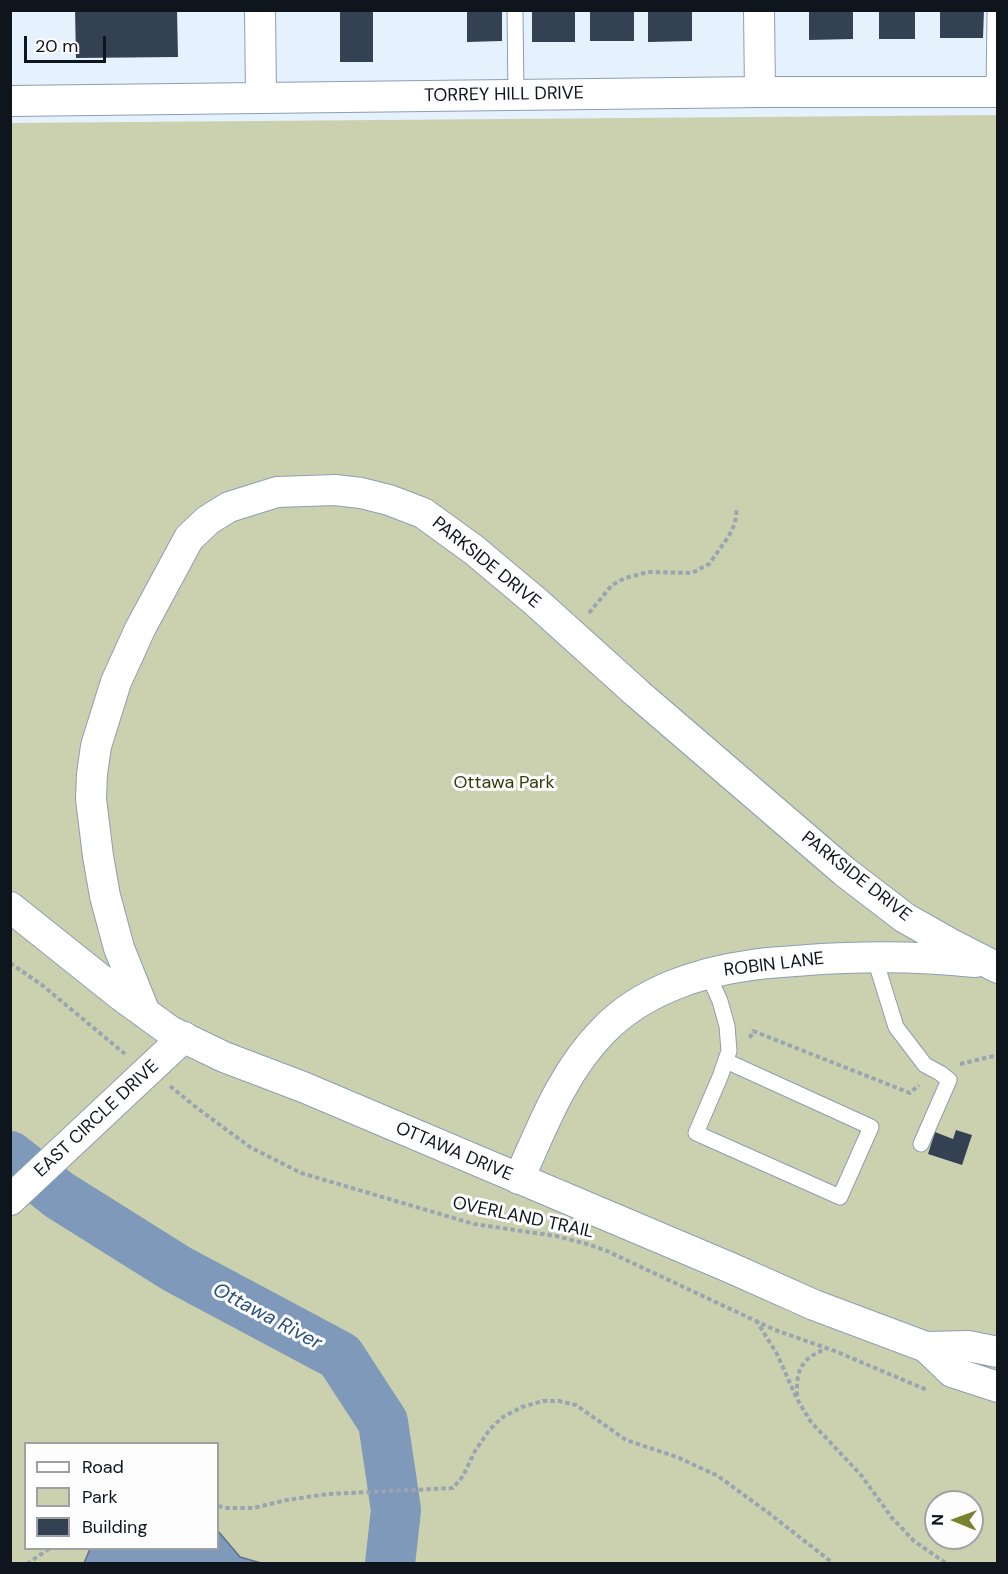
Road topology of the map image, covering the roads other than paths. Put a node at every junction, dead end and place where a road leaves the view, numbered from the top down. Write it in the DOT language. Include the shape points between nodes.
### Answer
graph roads {
  1 [pos="260,10"];
  2 [pos="515,10"];
  3 [pos="759,10"];
  4 [pos="995,10"];
  5 [pos="760,92"];
  6 [pos="996,92"];
  7 [pos="516,95"];
  8 [pos="261,98"];
  9 [pos="10,102"];
  10 [pos="10,907"];
  11 [pos="874,956"];
  12 [pos="993,966"];
  13 [pos="708,974"];
  14 [pos="146,1013"];
  15 [pos="184,1037"];
  16 [pos="732,1063"];
  17 [pos="921,1144"];
  18 [pos="519,1179"];
  19 [pos="10,1200"];
  20 [pos="926,1347"];
  21 [pos="998,1352"];
  22 [pos="998,1387"];
  1 -- 8 [label="street"];
  2 -- 7 [label="lane"];
  3 -- 5 [label="street"];
  4 -- 6 [label="lane"];
  5 -- 6 [label="street, TORREY HILL DRIVE"];
  5 -- 7 [label="street, TORREY HILL DRIVE"];
  7 -- 8 [label="street, TORREY HILL DRIVE"];
  8 -- 9 [label="street, TORREY HILL DRIVE"];
  10 -- 14 [label="street, OTTAWA DRIVE"];
  11 -- 12 [label="street, ROBIN LANE" via="913,956"];
  11 -- 13 [label="street, ROBIN LANE" via="751,965"];
  11 -- 17 [label="lane" via="896,1027 925,1065 949,1080"];
  12 -- 14 [label="street, PARKSIDE DRIVE" via="905,918 845,872 536,602 423,513 361,493 277,492 229,507 189,538 135,640 96,746 91,800 105,896 119,948"];
  13 -- 16 [label="lane" via="727,1026"];
  13 -- 18 [label="street, ROBIN LANE" via="635,1004 604,1029 578,1060 557,1095"];
  14 -- 15 [label="street, OTTAWA DRIVE"];
  15 -- 18 [label="street, OTTAWA DRIVE"];
  15 -- 19 [label="street, EAST CIRCLE DRIVE"];
  16 -- 16 [label="lane" via="696,1133 840,1197 871,1126"];
  18 -- 20 [label="street, OTTAWA DRIVE" via="814,1305"];
  20 -- 21 [label="street, OTTAWA DRIVE" via="968,1346"];
  20 -- 22 [label="street, OTTAWA DRIVE" via="952,1372"];
}
